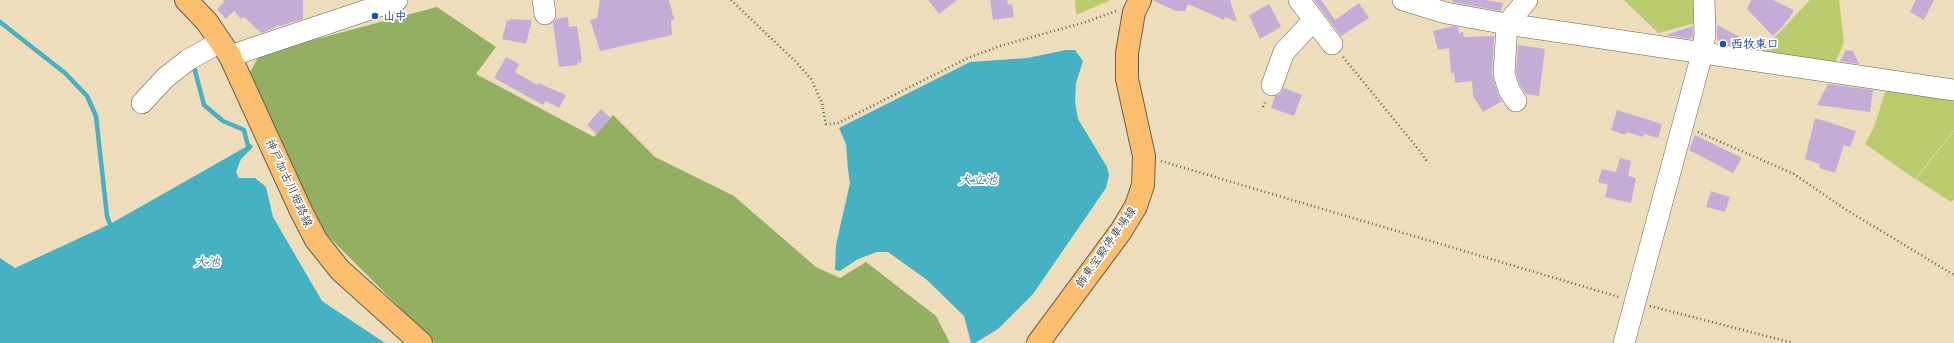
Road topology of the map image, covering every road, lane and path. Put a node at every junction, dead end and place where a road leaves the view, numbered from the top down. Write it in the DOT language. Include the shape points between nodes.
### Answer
graph roads {
  1 [pos="186,0"];
  2 [pos="397,0"];
  3 [pos="730,0"];
  4 [pos="1299,0"];
  5 [pos="1403,0"];
  6 [pos="1527,0"];
  7 [pos="1704,0"];
  8 [pos="1137,6"];
  9 [pos="1313,21"];
  10 [pos="1507,24"];
  11 [pos="1332,44"];
  12 [pos="225,49"];
  13 [pos="1702,54"];
  14 [pos="1272,85"];
  15 [pos="1954,90"];
  16 [pos="1516,101"];
  17 [pos="142,103"];
  18 [pos="1683,126"];
  19 [pos="1144,156"];
  20 [pos="1428,163"];
  21 [pos="1954,275"];
  22 [pos="1635,302"];
  23 [pos="421,343"];
  24 [pos="1038,343"];
  25 [pos="1624,343"];
  26 [pos="1793,343"];
  1 -- 12 [label="main road, 神戸加古川姫路線" via="207,22"];
  2 -- 12 [label="street"];
  3 -- 8 [label="path" via="812,79 822,103 826,124 838,123 968,58 1000,46"];
  4 -- 9 [label="street"];
  5 -- 10 [label="street" via="1446,13"];
  6 -- 10 [label="street"];
  7 -- 13 [label="street" via="1705,34"];
  8 -- 19 [label="main road, 飾東宝殿停車場線" via="1127,53 1127,79"];
  9 -- 11 [label="street"];
  9 -- 14 [label="street" via="1284,52"];
  10 -- 13 [label="street"];
  10 -- 16 [label="street" via="1504,74"];
  11 -- 20 [label="path"];
  12 -- 17 [label="street" via="182,64"];
  12 -- 23 [label="main road, 神戸加古川姫路線" via="316,240 340,270"];
  13 -- 15 [label="street"];
  13 -- 18 [label="street"];
  18 -- 21 [label="path" via="1794,174 1851,213"];
  18 -- 22 [label="street"];
  19 -- 22 [label="path"];
  19 -- 24 [label="main road, 飾東宝殿停車場線" via="1143,185 1136,206 1121,231"];
  22 -- 25 [label="street"];
  22 -- 26 [label="path"];
}
